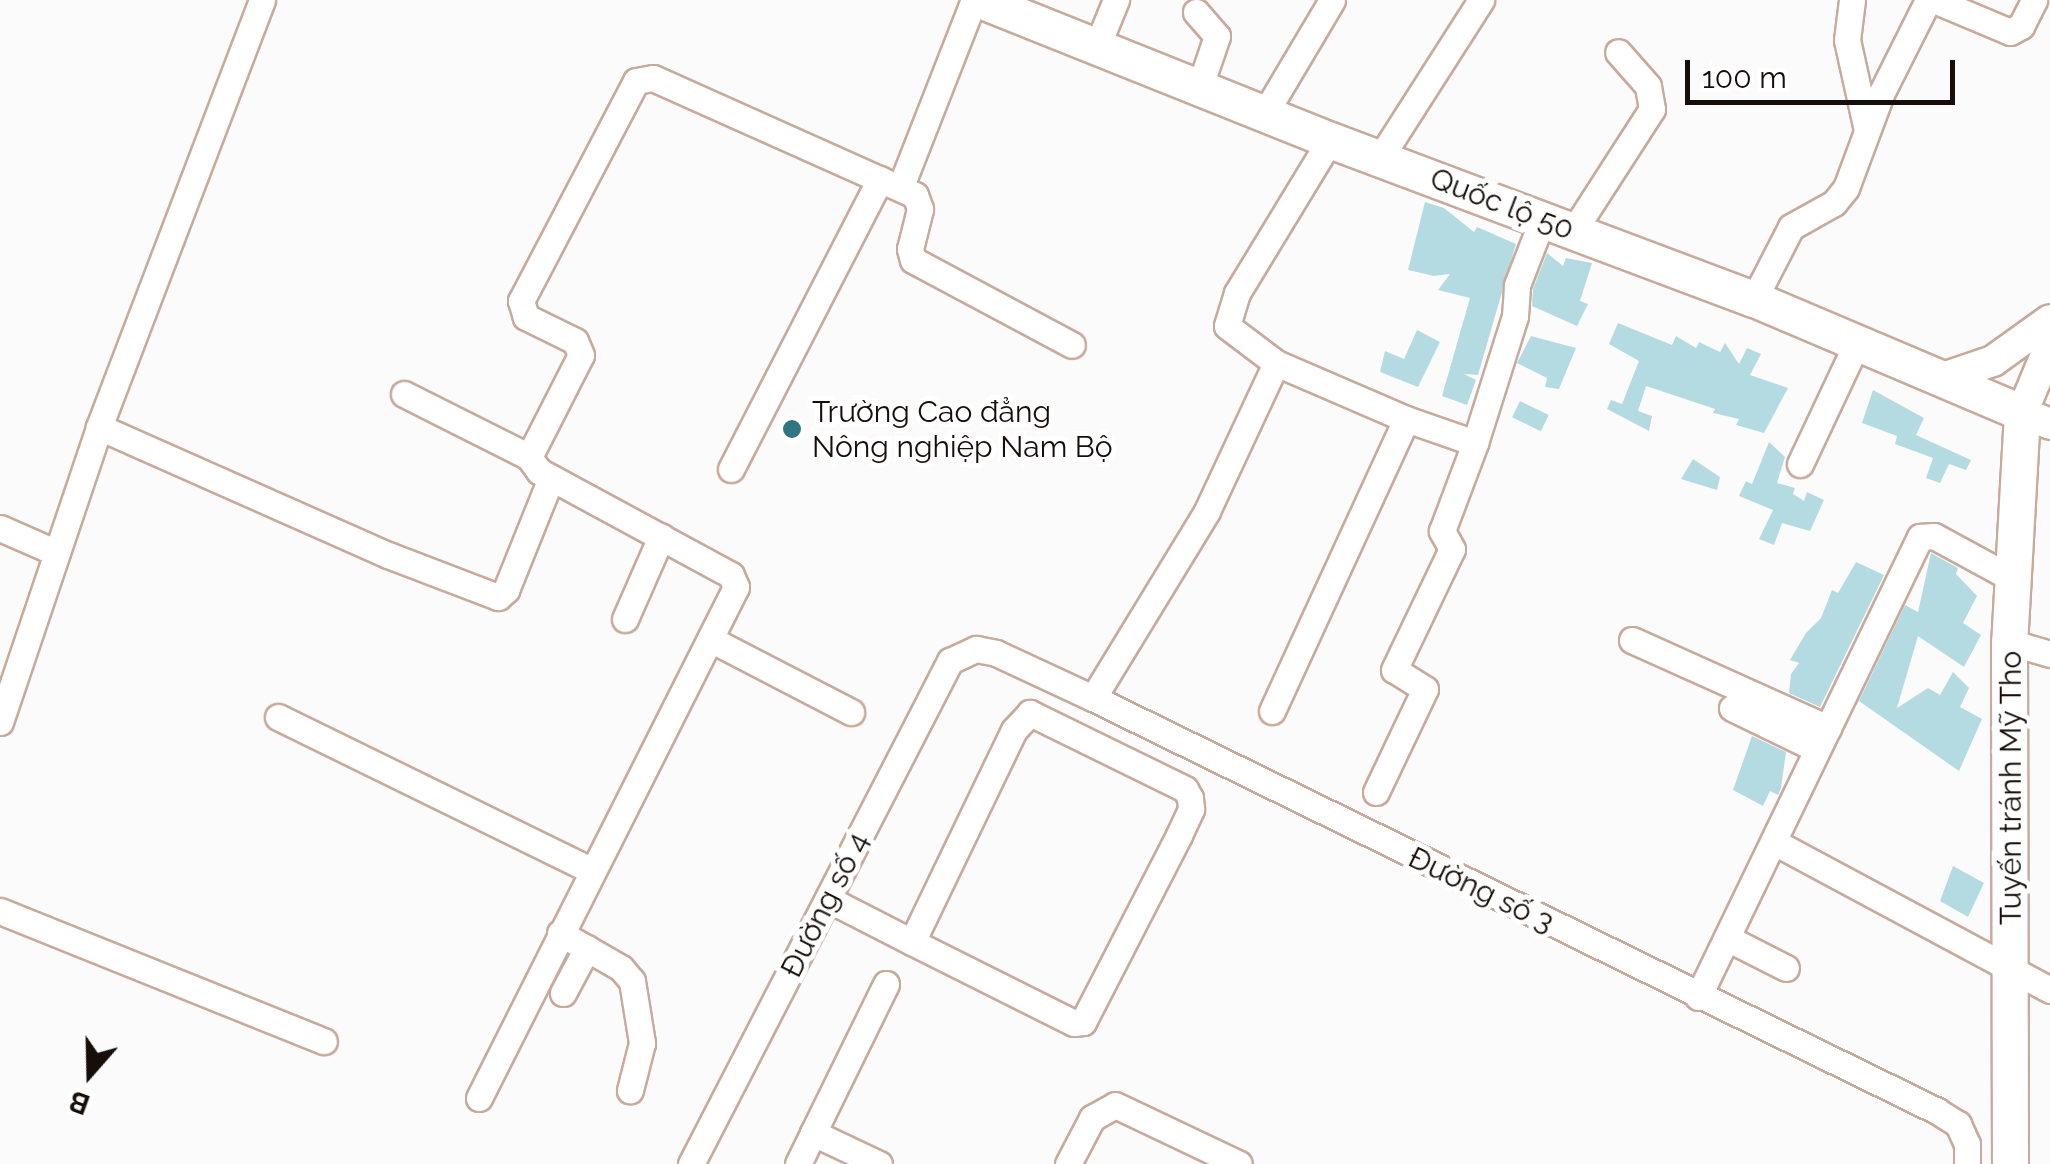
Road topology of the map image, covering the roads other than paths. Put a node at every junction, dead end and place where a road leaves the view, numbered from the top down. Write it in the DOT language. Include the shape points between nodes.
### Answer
graph roads {
  1 [pos="262,0"];
  2 [pos="977,0"];
  3 [pos="1116,0"];
  4 [pos="1332,0"];
  5 [pos="1481,0"];
  6 [pos="1852,0"];
  7 [pos="1931,0"];
  8 [pos="2034,0"];
  9 [pos="1196,12"];
  10 [pos="1098,44"];
  11 [pos="1618,52"];
  12 [pos="1200,86"];
  13 [pos="1265,113"];
  14 [pos="1867,130"];
  15 [pos="1330,140"];
  16 [pos="1380,158"];
  17 [pos="891,182"];
  18 [pos="1558,224"];
  19 [pos="1754,299"];
  20 [pos="2050,320"];
  21 [pos="1857,343"];
  22 [pos="1072,345"];
  23 [pos="2050,345"];
  24 [pos="1276,363"];
  25 [pos="1943,378"];
  26 [pos="404,394"];
  27 [pos="1406,418"];
  28 [pos="2036,418"];
  29 [pos="99,426"];
  30 [pos="1475,444"];
  31 [pos="530,457"];
  32 [pos="1800,464"];
  33 [pos="732,469"];
  34 [pos="550,478"];
  35 [pos="0,528"];
  36 [pos="661,537"];
  37 [pos="56,553"];
  38 [pos="2013,580"];
  39 [pos="625,619"];
  40 [pos="710,639"];
  41 [pos="1632,640"];
  42 [pos="2010,642"];
  43 [pos="964,652"];
  44 [pos="2050,654"];
  45 [pos="1093,698"];
  46 [pos="1732,708"];
  47 [pos="1272,711"];
  48 [pos="851,712"];
  49 [pos="278,717"];
  50 [pos="0,722"];
  51 [pos="1823,738"];
  52 [pos="1376,792"];
  53 [pos="1776,842"];
  54 [pos="591,870"];
  55 [pos="828,899"];
  56 [pos="0,911"];
  57 [pos="560,933"];
  58 [pos="1727,938"];
  59 [pos="912,942"];
  60 [pos="587,948"];
  61 [pos="1786,968"];
  62 [pos="2012,970"];
  63 [pos="886,984"];
  64 [pos="2050,990"];
  65 [pos="563,993"];
  66 [pos="1698,997"];
  67 [pos="324,1041"];
  68 [pos="630,1090"];
  69 [pos="479,1098"];
  70 [pos="813,1133"];
  71 [pos="691,1164"];
  72 [pos="798,1164"];
  73 [pos="878,1164"];
  74 [pos="1068,1164"];
  75 [pos="1240,1164"];
  76 [pos="1968,1164"];
  77 [pos="2010,1164"];
  1 -- 29 [label="street"];
  2 -- 10 [label="highway, Quốc lộ 50"];
  2 -- 17 [label="street"];
  3 -- 10 [label="street"];
  4 -- 13 [label="street"];
  5 -- 16 [label="street"];
  6 -- 14 [label="street" via="1847,40"];
  7 -- 8 [label="street" via="2010,32 2021,26"];
  7 -- 14 [label="street"];
  9 -- 12 [label="street" via="1217,36"];
  10 -- 12 [label="highway, Quốc lộ 50"];
  11 -- 18 [label="street" via="1648,86 1652,109"];
  12 -- 13 [label="highway, Quốc lộ 50"];
  13 -- 15 [label="highway, Quốc lộ 50"];
  14 -- 19 [label="street" via="1846,188 1834,203 1791,227"];
  15 -- 16 [label="highway, Quốc lộ 50"];
  15 -- 24 [label="street" via="1227,320 1232,333"];
  16 -- 18 [label="highway, Quốc lộ 50"];
  17 -- 22 [label="street" via="915,195 920,208 913,260"];
  17 -- 31 [label="street" via="653,78 636,81 521,301 526,317 575,341 582,354"];
  17 -- 33 [label="street"];
  18 -- 19 [label="highway, Quốc lộ 50"];
  18 -- 30 [label="street" via="1517,285 1515,316"];
  19 -- 21 [label="highway, Quốc lộ 50"];
  20 -- 25 [label="main road" via="1994,361"];
  21 -- 25 [label="highway, Quốc lộ 50"];
  21 -- 32 [label="street"];
  23 -- 28 [label="main road"];
  24 -- 27 [label="street"];
  24 -- 45 [label="street" via="1207,511"];
  25 -- 28 [label="highway, Quốc lộ 50"];
  26 -- 31 [label="street"];
  27 -- 30 [label="street"];
  27 -- 47 [label="street"];
  28 -- 38 [label="highway, Tuyến tránh Mỹ Tho"];
  29 -- 34 [label="street" via="498,597"];
  29 -- 37 [label="street"];
  30 -- 52 [label="street" via="1442,531 1452,549 1394,670 1424,690"];
  31 -- 34 [label="street"];
  34 -- 36 [label="street"];
  35 -- 37 [label="street"];
  36 -- 39 [label="street"];
  36 -- 40 [label="street" via="736,581"];
  37 -- 50 [label="street"];
  38 -- 42 [label="highway, Tuyến tránh Mỹ Tho"];
  38 -- 51 [label="street" via="1934,536 1920,537"];
  40 -- 48 [label="street"];
  40 -- 54 [label="street"];
  41 -- 51 [label="street"];
  42 -- 44 [label="street"];
  42 -- 62 [label="highway, Tuyến tránh Mỹ Tho"];
  43 -- 45 [label="street, Đường số 3" via="996,652"];
  43 -- 55 [label="street, Đường số 4" via="950,661"];
  45 -- 66 [label="street, Đường số 3"];
  46 -- 51 [label="street"];
  49 -- 54 [label="street"];
  51 -- 53 [label="street"];
  53 -- 58 [label="street"];
  53 -- 62 [label="street"];
  54 -- 57 [label="street"];
  55 -- 59 [label="street"];
  55 -- 71 [label="street, Đường số 4"];
  56 -- 67 [label="street"];
  57 -- 60 [label="street"];
  57 -- 69 [label="street"];
  58 -- 61 [label="street"];
  58 -- 66 [label="street"];
  59 -- 59 [label="street" via="1014,730 1030,713 1185,789 1190,798 1179,834 1084,1022 1074,1023"];
  60 -- 65 [label="street"];
  60 -- 68 [label="street" via="632,981 642,1043"];
  62 -- 64 [label="street"];
  62 -- 77 [label="highway, Tuyến tránh Mỹ Tho"];
  63 -- 70 [label="street"];
  66 -- 76 [label="street, Đường số 3" via="1937,1111 1958,1124"];
  70 -- 72 [label="street"];
  70 -- 73 [label="street"];
  74 -- 75 [label="street" via="1092,1118 1116,1105"];
}
